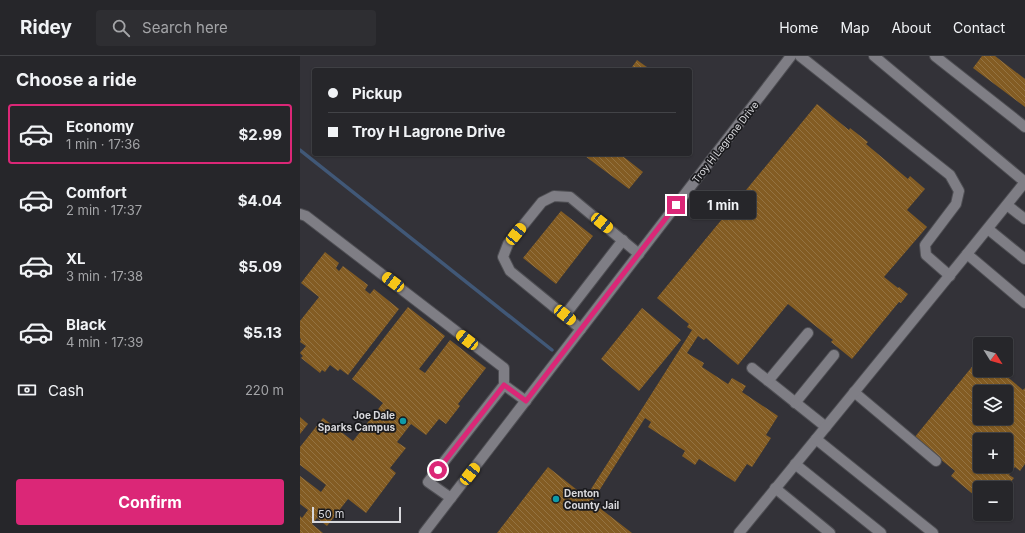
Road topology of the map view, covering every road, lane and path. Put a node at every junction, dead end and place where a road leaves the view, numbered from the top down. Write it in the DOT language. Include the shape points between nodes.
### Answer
graph roads {
  1 [pos="791,56"];
  2 [pos="800,56"];
  3 [pos="874,56"];
  4 [pos="935,56"];
  5 [pos="1025,126"];
  6 [pos="1025,182"];
  7 [pos="1007,205"];
  8 [pos="300,214"];
  9 [pos="1025,219"];
  10 [pos="988,229"];
  11 [pos="623,240"];
  12 [pos="639,254"];
  13 [pos="967,254"];
  14 [pos="1025,259"];
  15 [pos="950,276"];
  16 [pos="1025,303"];
  17 [pos="565,315"];
  18 [pos="581,329"];
  19 [pos="808,333"];
  20 [pos="834,355"];
  21 [pos="752,368"];
  22 [pos="768,381"];
  23 [pos="504,385"];
  24 [pos="854,392"];
  25 [pos="526,401"];
  26 [pos="795,403"];
  27 [pos="826,428"];
  28 [pos="816,438"];
  29 [pos="936,461"];
  30 [pos="795,464"];
  31 [pos="775,488"];
  32 [pos="451,498"];
  33 [pos="424,533"];
  34 [pos="739,533"];
  35 [pos="830,533"];
  36 [pos="880,533"];
  37 [pos="933,533"];
  1 -- 12 [label="street, Troy H Lagrone Drive"];
  2 -- 15 [label="street" via="950,175 960,191 956,204 925,244 926,255"];
  3 -- 6 [label="street"];
  4 -- 5 [label="street"];
  6 -- 7 [label="street"];
  7 -- 9 [label="street"];
  7 -- 10 [label="street"];
  8 -- 23 [label="street" via="306,216 504,368"];
  10 -- 13 [label="street"];
  10 -- 14 [label="street"];
  11 -- 12 [label="street"];
  11 -- 17 [label="street"];
  11 -- 17 [label="street" via="570,198 554,196 542,202 508,244 503,257 510,271"];
  12 -- 18 [label="street, Troy H Lagrone Drive"];
  13 -- 15 [label="street"];
  13 -- 16 [label="street"];
  15 -- 24 [label="street"];
  17 -- 18 [label="street"];
  18 -- 25 [label="street, Troy H Lagrone Drive"];
  19 -- 22 [label="street"];
  20 -- 26 [label="street"];
  21 -- 22 [label="street"];
  22 -- 26 [label="street"];
  23 -- 25 [label="street"];
  23 -- 32 [label="street" via="428,482"];
  24 -- 27 [label="street"];
  24 -- 29 [label="street"];
  25 -- 32 [label="street, Troy H Lagrone Drive"];
  26 -- 27 [label="street"];
  27 -- 28 [label="street"];
  28 -- 30 [label="street"];
  28 -- 37 [label="street"];
  30 -- 31 [label="street"];
  30 -- 36 [label="street"];
  31 -- 34 [label="street"];
  31 -- 35 [label="street"];
  32 -- 33 [label="street, Troy H Lagrone Drive"];
}
